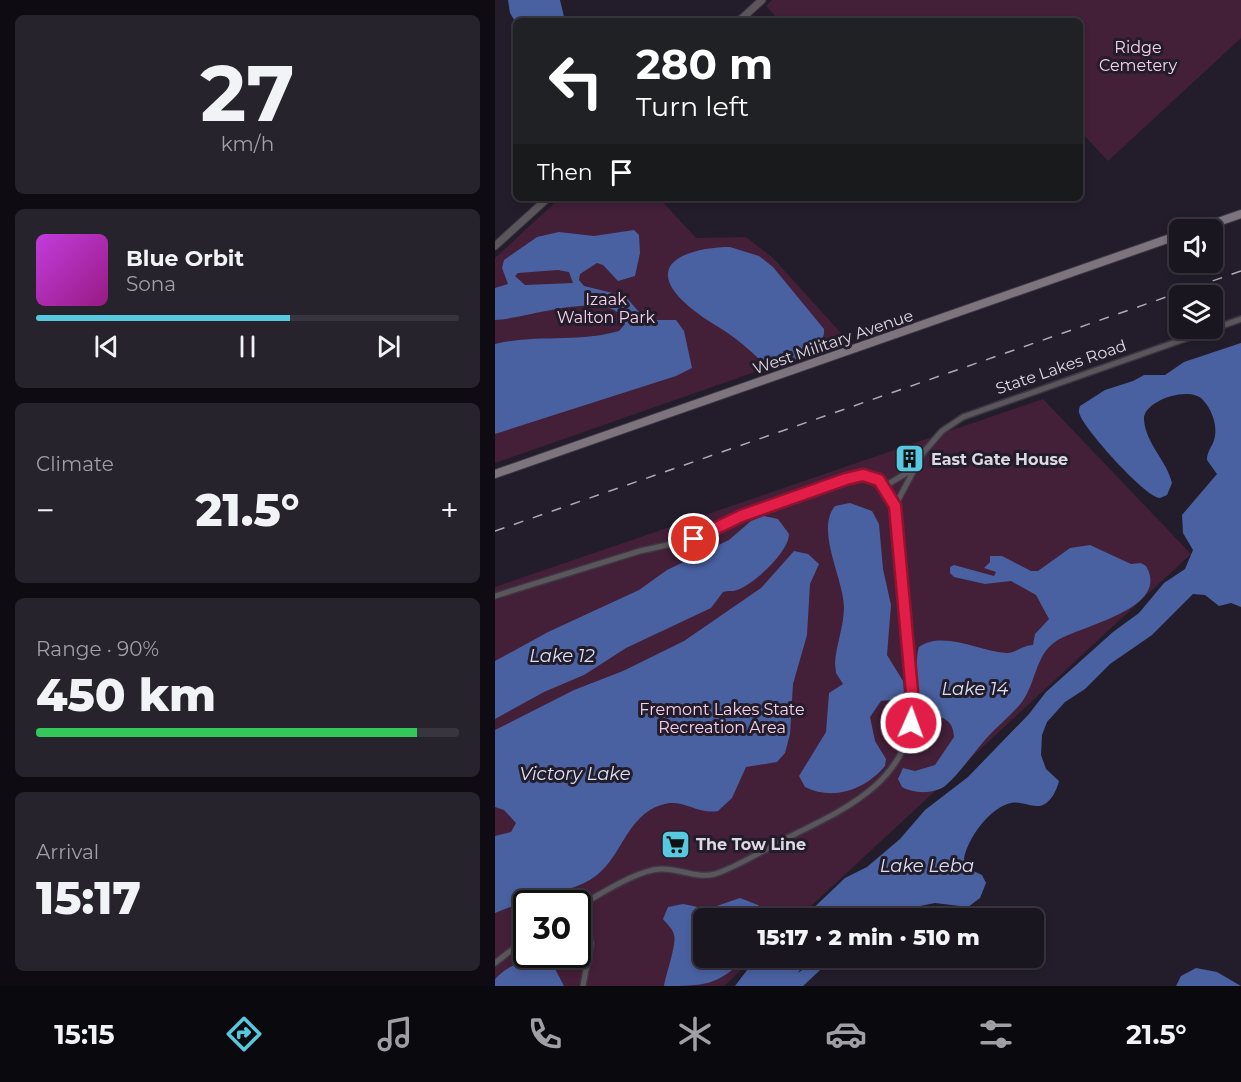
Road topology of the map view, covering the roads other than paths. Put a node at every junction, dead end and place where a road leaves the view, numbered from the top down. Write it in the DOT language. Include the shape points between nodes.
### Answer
graph roads {
  1 [pos="762,0"];
  2 [pos="742,18"];
  3 [pos="545,201"];
  4 [pos="1241,214"];
  5 [pos="1223,220"];
  6 [pos="1169,238"];
  7 [pos="495,246"];
  8 [pos="1241,319"];
  9 [pos="911,470"];
  10 [pos="495,474"];
  11 [pos="885,486"];
  12 [pos="895,506"];
  13 [pos="495,596"];
  14 [pos="591,901"];
  15 [pos="513,949"];
  16 [pos="495,963"];
  17 [pos="586,968"];
  18 [pos="583,986"];
  1 -- 2 [label="street"];
  3 -- 7 [label="street"];
  4 -- 5 [label="main road"];
  6 -- 10 [label="main road, West Military Avenue"];
  8 -- 9 [label="street, State Lakes Road" via="971,413 936,436"];
  9 -- 11 [label="street, State Lakes Road"];
  9 -- 12 [label="street, State Lakes Road"];
  11 -- 12 [label="street"];
  11 -- 13 [label="street" via="873,477 855,476 741,516 694,539 640,551"];
  12 -- 14 [label="street" via="913,711 906,743 889,773 848,807 721,871 706,875 652,870"];
  15 -- 16 [label="street"];
  17 -- 18 [label="street"];
}
